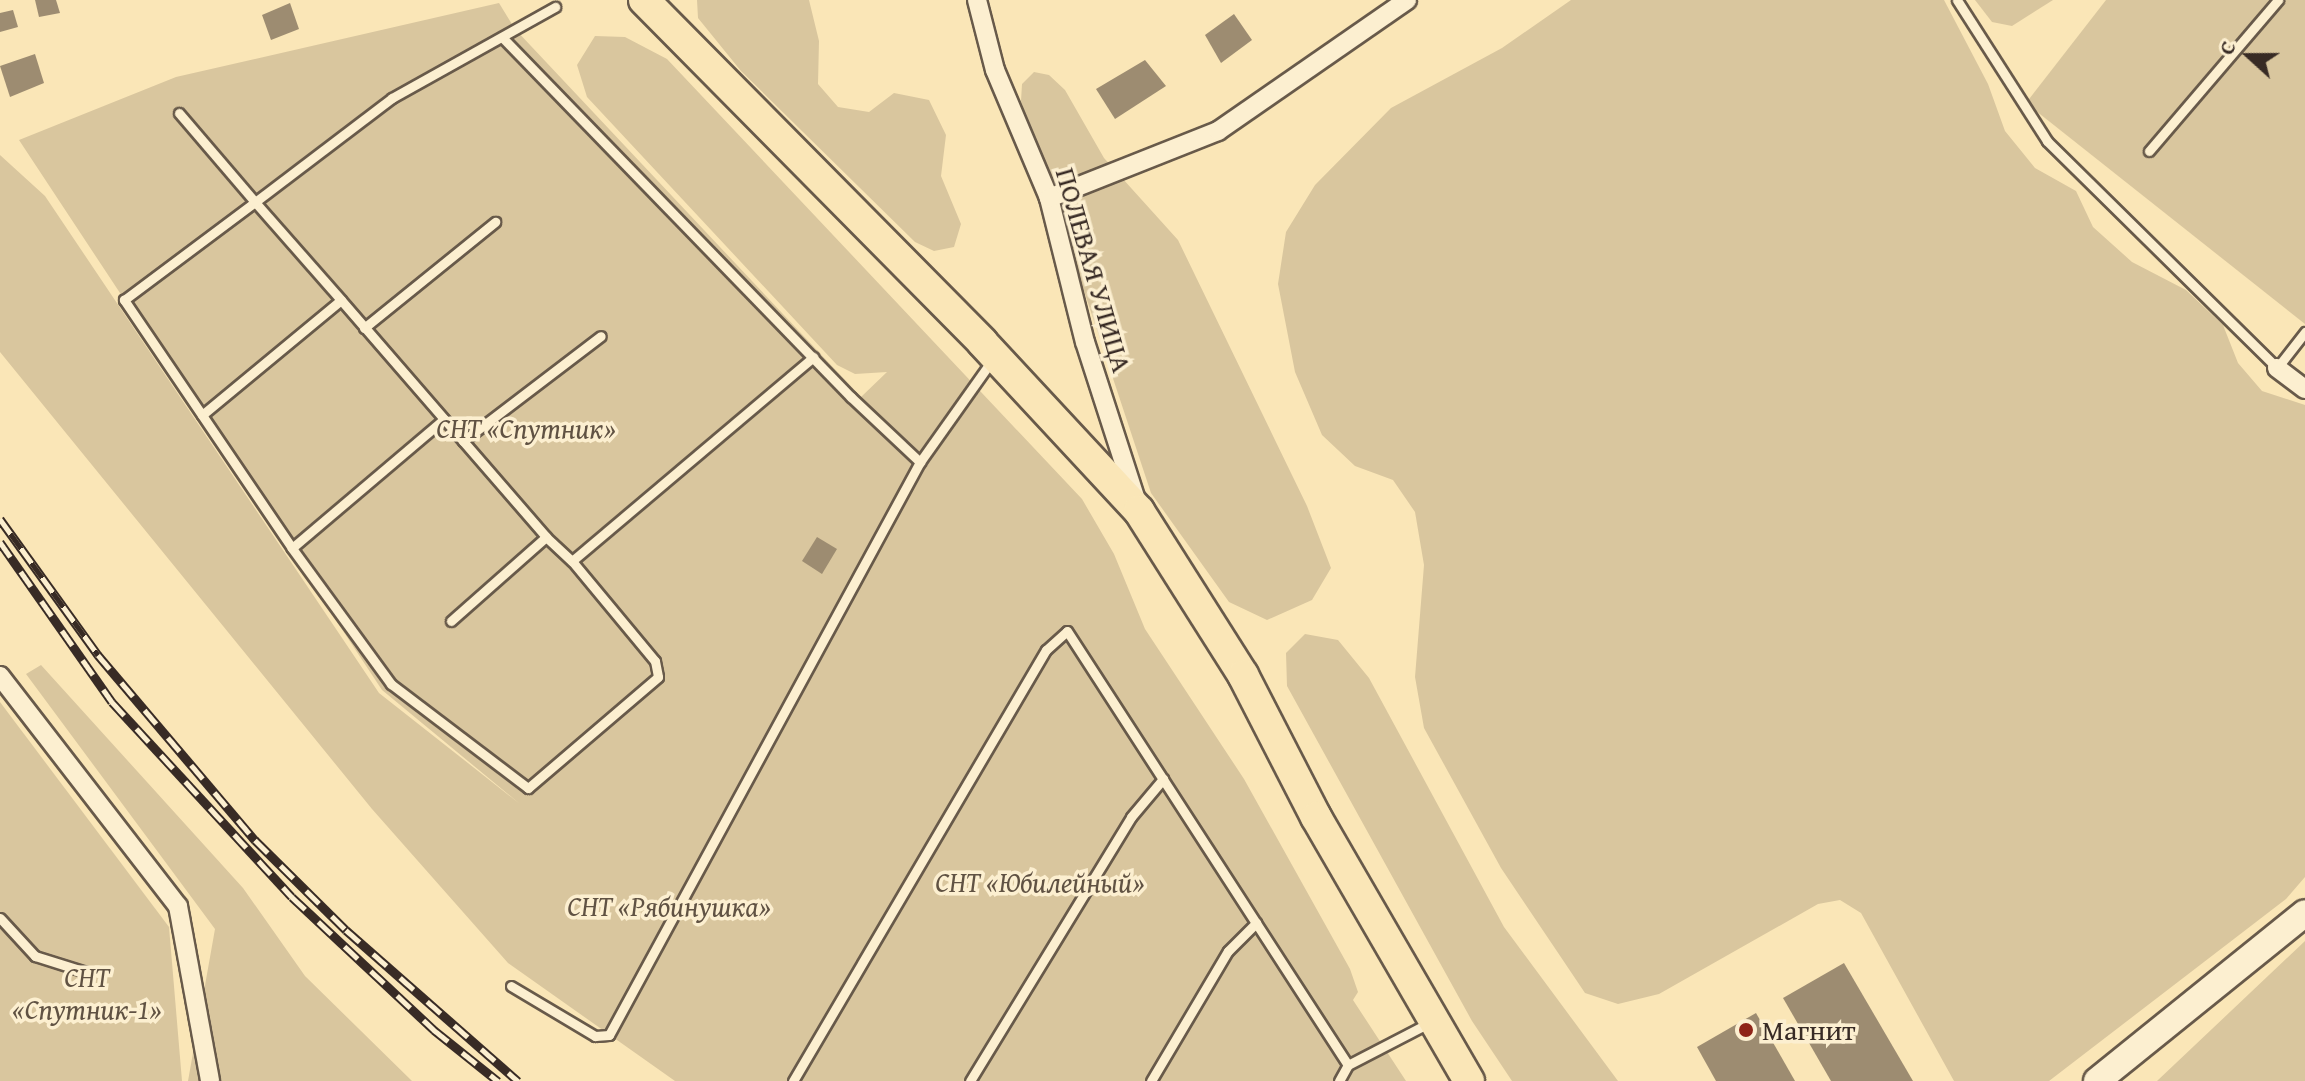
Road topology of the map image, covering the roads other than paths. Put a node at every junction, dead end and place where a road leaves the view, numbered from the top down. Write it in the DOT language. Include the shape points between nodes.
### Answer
graph roads {
  1 [pos="644,0"];
  2 [pos="977,0"];
  3 [pos="1407,0"];
  4 [pos="1957,0"];
  5 [pos="2278,0"];
  6 [pos="555,7"];
  7 [pos="503,38"];
  8 [pos="179,113"];
  9 [pos="2149,151"];
  10 [pos="1049,198"];
  11 [pos="255,202"];
  12 [pos="495,222"];
  13 [pos="341,300"];
  14 [pos="364,328"];
  15 [pos="2305,332"];
  16 [pos="601,336"];
  17 [pos="995,356"];
  18 [pos="813,357"];
  19 [pos="2277,368"];
  20 [pos="2305,389"];
  21 [pos="202,415"];
  22 [pos="444,419"];
  23 [pos="463,441"];
  24 [pos="920,462"];
  25 [pos="1139,511"];
  26 [pos="546,537"];
  27 [pos="292,548"];
  28 [pos="572,561"];
  29 [pos="451,621"];
  30 [pos="0,676"];
  31 [pos="1163,779"];
  32 [pos="2305,913"];
  33 [pos="0,918"];
  34 [pos="1256,923"];
  35 [pos="89,973"];
  36 [pos="511,986"];
  37 [pos="1432,1021"];
  38 [pos="1348,1065"];
  39 [pos="210,1081"];
  40 [pos="793,1081"];
  41 [pos="970,1081"];
  42 [pos="1151,1081"];
  43 [pos="1339,1081"];
  44 [pos="1469,1081"];
  45 [pos="2097,1081"];
  1 -- 17 [label="main road"];
  2 -- 10 [label="street, ПОЛЕВАЯ УЛИЦА" via="995,70"];
  3 -- 10 [label="street" via="1218,131"];
  4 -- 19 [label="lane" via="2047,141"];
  5 -- 9 [label="lane"];
  6 -- 7 [label="lane"];
  7 -- 11 [label="lane" via="392,98"];
  7 -- 18 [label="lane"];
  8 -- 11 [label="lane"];
  10 -- 25 [label="street, ПОЛЕВАЯ УЛИЦА" via="1085,342"];
  11 -- 13 [label="lane"];
  11 -- 21 [label="lane" via="124,300"];
  12 -- 14 [label="lane"];
  13 -- 14 [label="lane"];
  13 -- 21 [label="lane"];
  14 -- 22 [label="lane"];
  15 -- 19 [label="lane"];
  16 -- 23 [label="lane"];
  17 -- 24 [label="lane"];
  17 -- 25 [label="main road"];
  18 -- 24 [label="lane"];
  18 -- 28 [label="lane"];
  19 -- 20 [label="street"];
  21 -- 27 [label="lane"];
  22 -- 23 [label="lane"];
  22 -- 27 [label="lane"];
  23 -- 26 [label="lane"];
  24 -- 36 [label="lane" via="609,1035 595,1036"];
  25 -- 37 [label="main road" via="1243,675"];
  26 -- 28 [label="lane"];
  26 -- 29 [label="lane"];
  27 -- 28 [label="lane" via="391,684 528,788 658,677 655,661"];
  30 -- 39 [label="street" via="178,906"];
  31 -- 34 [label="lane"];
  31 -- 40 [label="lane" via="1067,631 1046,650"];
  31 -- 41 [label="lane" via="1131,817"];
  32 -- 45 [label="street"];
  33 -- 35 [label="lane" via="35,956"];
  34 -- 38 [label="lane"];
  34 -- 42 [label="lane" via="1228,951"];
  37 -- 38 [label="lane"];
  37 -- 44 [label="main road"];
  38 -- 43 [label="lane"];
}
